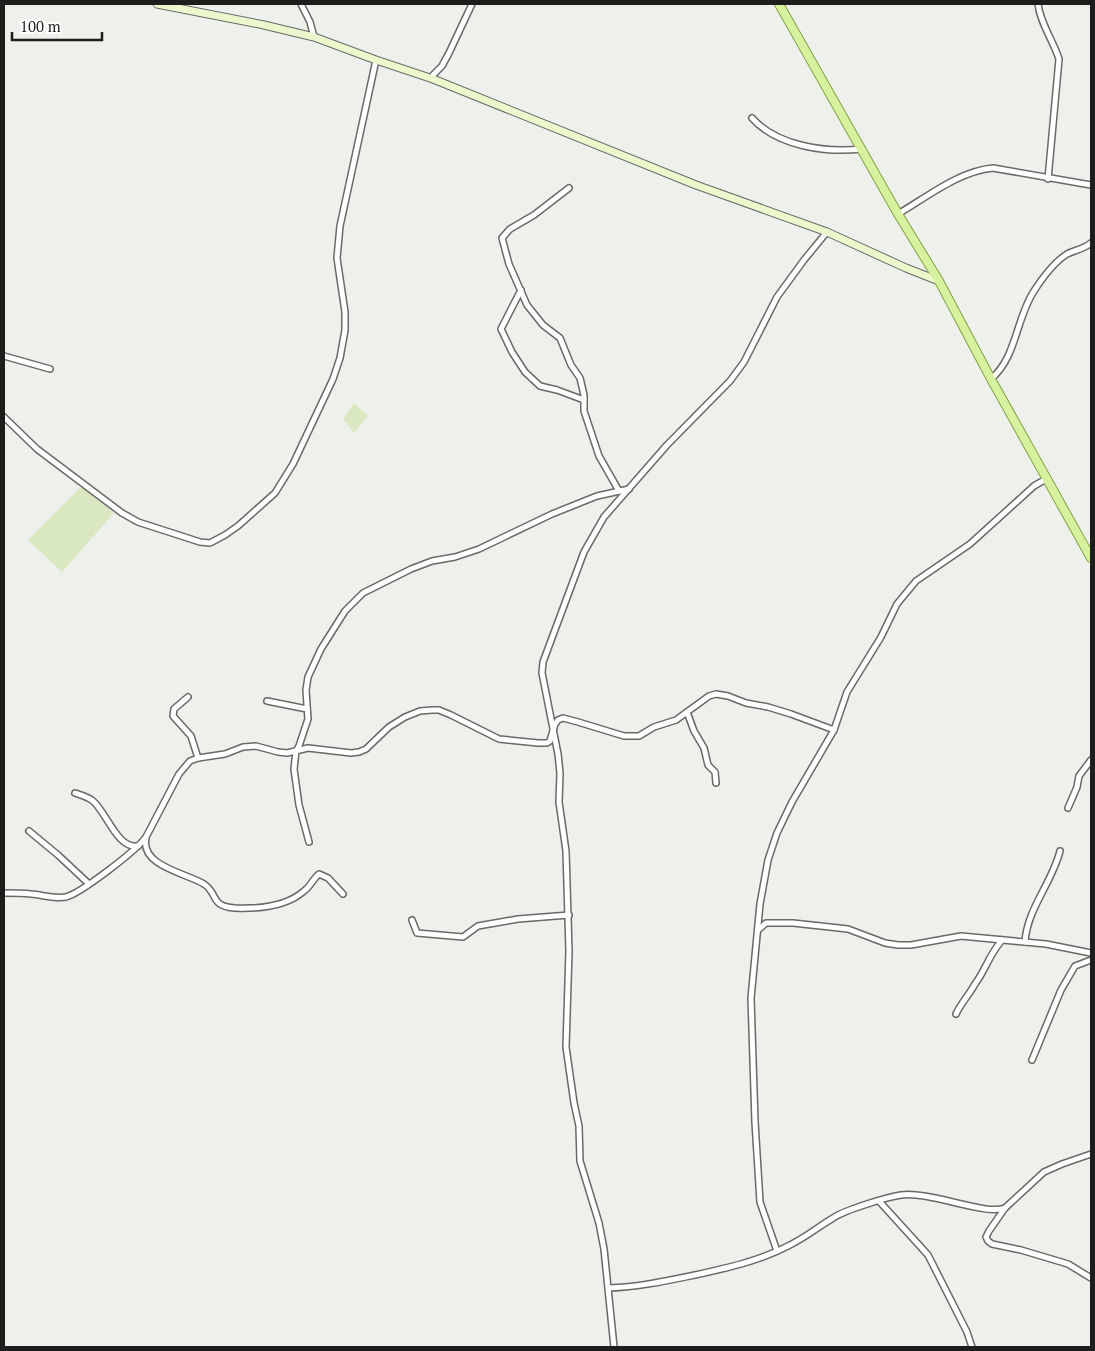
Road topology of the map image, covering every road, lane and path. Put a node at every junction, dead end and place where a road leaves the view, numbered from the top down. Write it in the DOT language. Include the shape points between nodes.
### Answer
graph roads {
  1 [pos="157,4"];
  2 [pos="301,4"];
  3 [pos="472,4"];
  4 [pos="779,4"];
  5 [pos="1038,4"];
  6 [pos="314,37"];
  7 [pos="376,60"];
  8 [pos="433,79"];
  9 [pos="752,118"];
  10 [pos="862,149"];
  11 [pos="1048,178"];
  12 [pos="1091,185"];
  13 [pos="568,188"];
  14 [pos="898,214"];
  15 [pos="827,232"];
  16 [pos="1091,243"];
  17 [pos="939,280"];
  18 [pos="521,290"];
  19 [pos="4,356"];
  20 [pos="50,369"];
  21 [pos="992,380"];
  22 [pos="584,400"];
  23 [pos="4,417"];
  24 [pos="1046,479"];
  25 [pos="630,489"];
  26 [pos="619,492"];
  27 [pos="1091,558"];
  28 [pos="188,696"];
  29 [pos="267,701"];
  30 [pos="307,709"];
  31 [pos="687,712"];
  32 [pos="554,728"];
  33 [pos="834,730"];
  34 [pos="296,751"];
  35 [pos="198,758"];
  36 [pos="1091,760"];
  37 [pos="716,783"];
  38 [pos="75,793"];
  39 [pos="1068,808"];
  40 [pos="29,831"];
  41 [pos="146,837"];
  42 [pos="309,842"];
  43 [pos="139,846"];
  44 [pos="1060,852"];
  45 [pos="88,884"];
  46 [pos="4,893"];
  47 [pos="343,894"];
  48 [pos="569,915"];
  49 [pos="412,920"];
  50 [pos="758,930"];
  51 [pos="1002,940"];
  52 [pos="1025,942"];
  53 [pos="1091,953"];
  54 [pos="1091,960"];
  55 [pos="956,1014"];
  56 [pos="1032,1060"];
  57 [pos="1091,1154"];
  58 [pos="879,1201"];
  59 [pos="1006,1208"];
  60 [pos="777,1252"];
  61 [pos="1091,1278"];
  62 [pos="609,1288"];
  63 [pos="614,1347"];
  64 [pos="972,1347"];
  1 -- 6 [label="main road"];
  2 -- 6 [label="street"];
  3 -- 8 [label="street"];
  4 -- 10 [label="main road"];
  5 -- 11 [label="street" via="1042,21 1060,59"];
  6 -- 7 [label="main road"];
  7 -- 8 [label="main road"];
  7 -- 23 [label="street" via="340,226 337,258 345,312 344,341 333,379 314,421 275,493 225,535 210,543 200,542 138,522 122,513 37,449"];
  8 -- 15 [label="main road" via="696,185"];
  9 -- 10 [label="street" via="760,128 783,140 832,150"];
  10 -- 14 [label="main road"];
  11 -- 12 [label="street"];
  11 -- 14 [label="street" via="993,168 981,169"];
  13 -- 18 [label="street" via="502,238"];
  14 -- 17 [label="main road"];
  15 -- 17 [label="main road"];
  15 -- 25 [label="street" via="777,298 755,343 730,381 667,445"];
  16 -- 21 [label="street" via="1055,263 1033,292 1007,358"];
  17 -- 21 [label="main road"];
  18 -- 22 [label="street" via="527,305 543,325 560,338 580,378"];
  18 -- 22 [label="street" via="501,329 512,352 525,372 540,386"];
  19 -- 20 [label="street"];
  21 -- 24 [label="main road"];
  22 -- 26 [label="street" via="584,411 599,456"];
  24 -- 27 [label="main road"];
  24 -- 33 [label="street" via="970,544 916,581 905,593 847,692"];
  25 -- 26 [label="street"];
  25 -- 32 [label="street" via="595,530 548,646 542,673"];
  26 -- 30 [label="street" via="597,496 552,514 479,549 411,569 363,593 345,612 321,649 308,677"];
  28 -- 35 [label="street" via="174,709 173,716 192,736"];
  29 -- 30 [label="street"];
  30 -- 34 [label="street" via="308,719"];
  31 -- 32 [label="street" via="676,720 634,737 563,718"];
  31 -- 33 [label="street" via="710,696 721,694"];
  31 -- 37 [label="street" via="704,748 708,765 715,772"];
  32 -- 34 [label="street" via="552,738 547,743 538,744 499,739 439,710 420,711 389,727 359,752 308,748"];
  32 -- 48 [label="street"];
  33 -- 50 [label="street" via="777,833 764,875"];
  34 -- 35 [label="street" via="278,752 250,746"];
  34 -- 42 [label="street" via="294,769"];
  35 -- 41 [label="street" via="190,761 179,774"];
  36 -- 39 [label="street" via="1080,776"];
  38 -- 43 [label="street" via="93,801 123,843"];
  40 -- 45 [label="street"];
  41 -- 43 [label="street"];
  41 -- 47 [label="street" via="149,855 206,886 215,901 226,907 252,908 282,903 305,891 319,874 328,878"];
  43 -- 45 [label="street"];
  44 -- 52 [label="street" via="1031,913"];
  45 -- 46 [label="street" via="68,896 56,898"];
  48 -- 49 [label="street" via="478,926 462,937 417,933"];
  48 -- 62 [label="street" via="566,1047 580,1126 580,1161 599,1223"];
  50 -- 51 [label="street" via="766,923 774,922 829,926 898,945 961,936"];
  50 -- 60 [label="street" via="752,998 755,1122 760,1202"];
  51 -- 52 [label="street"];
  51 -- 55 [label="street"];
  52 -- 53 [label="street"];
  54 -- 56 [label="street" via="1075,966 1061,990"];
  57 -- 59 [label="street" via="1044,1172"];
  58 -- 59 [label="street" via="912,1195 938,1197 991,1209"];
  58 -- 60 [label="street" via="840,1214"];
  58 -- 64 [label="street" via="928,1255"];
  59 -- 61 [label="street" via="989,1230 988,1241 1068,1264"];
  60 -- 62 [label="street" via="732,1267 666,1282"];
  62 -- 63 [label="street"];
}
